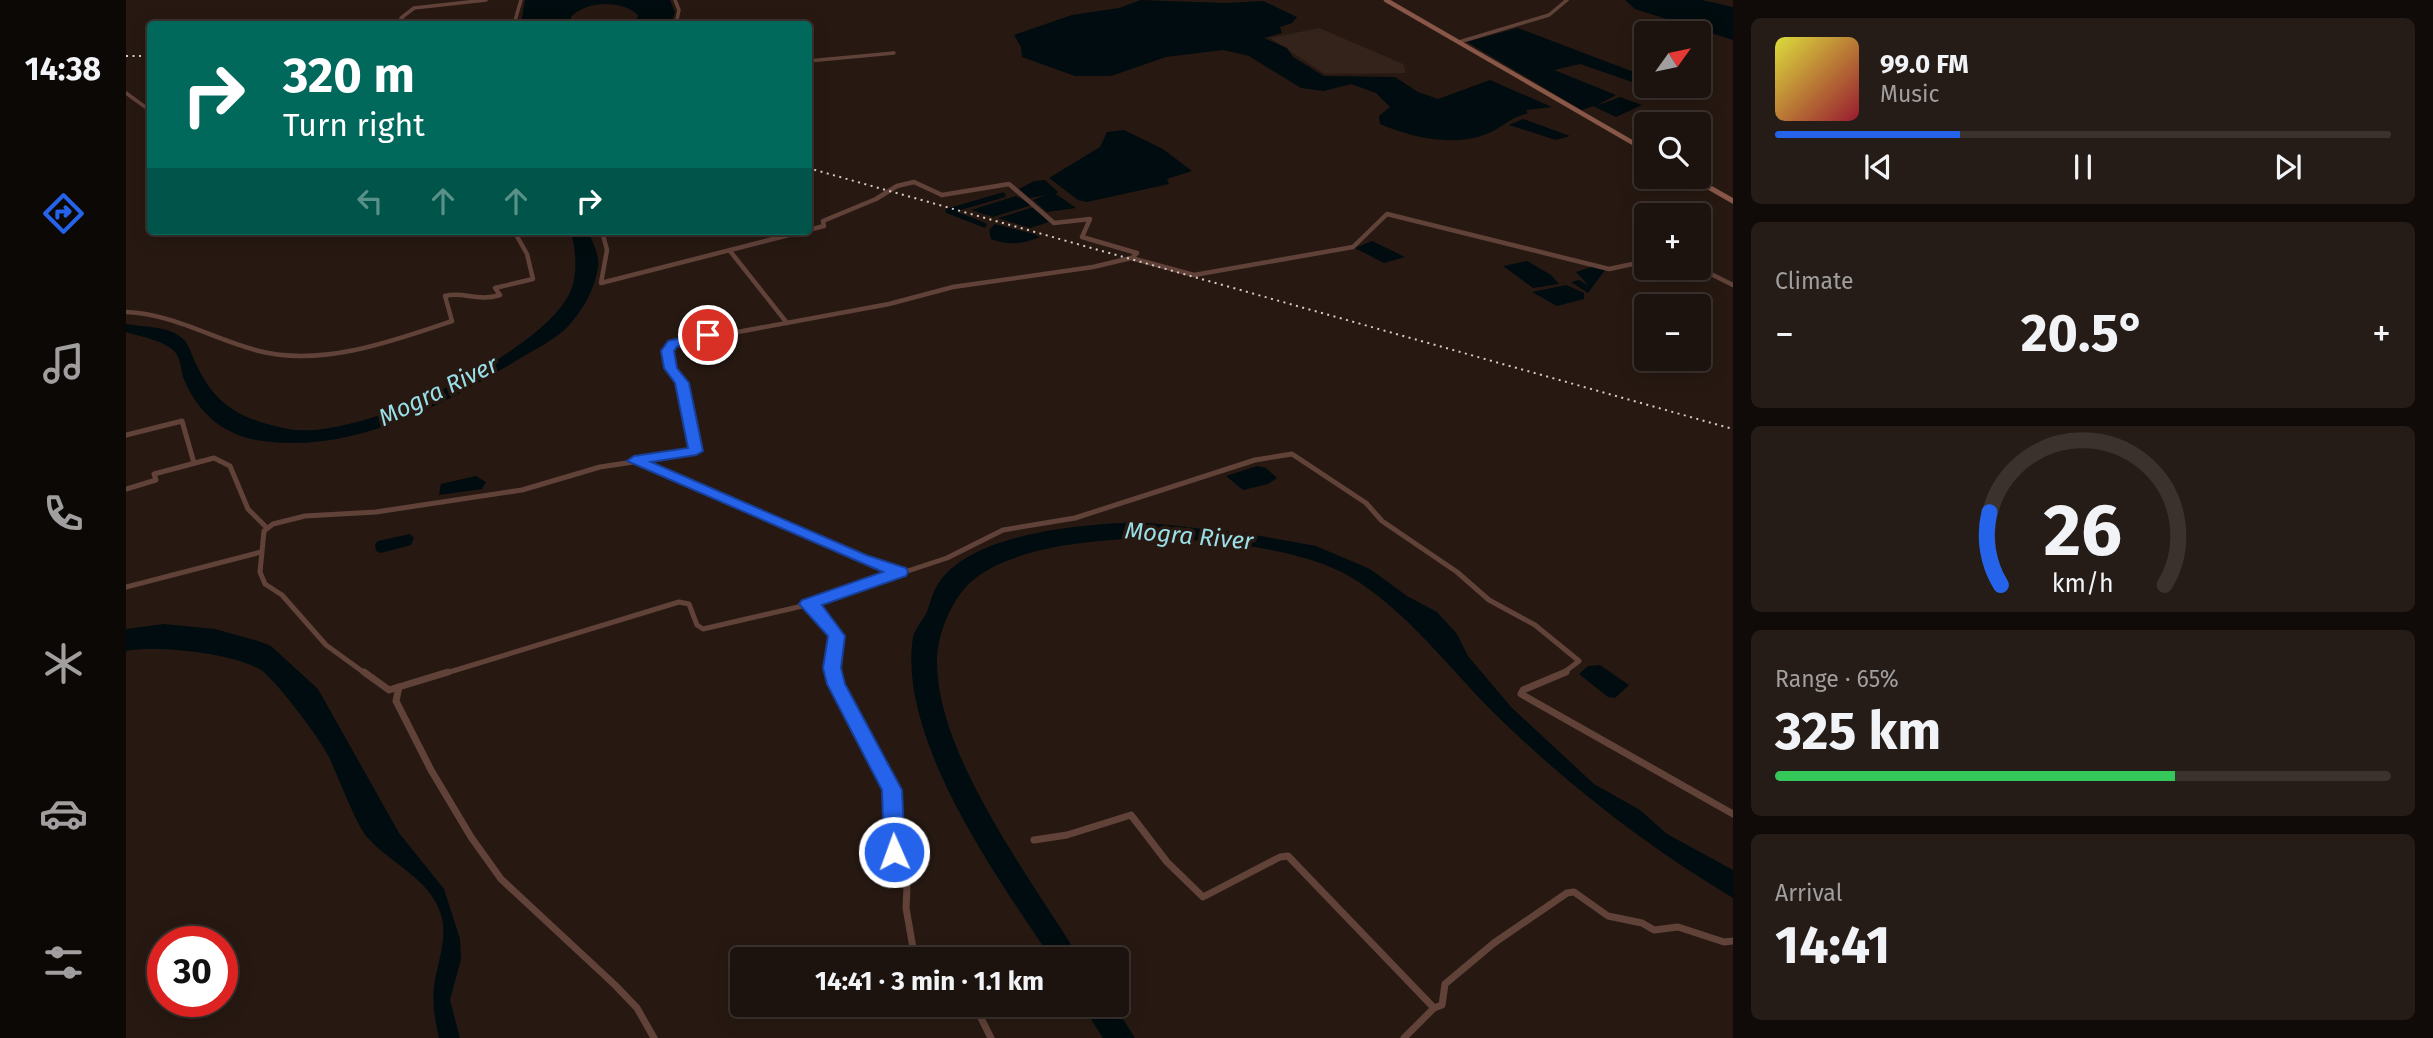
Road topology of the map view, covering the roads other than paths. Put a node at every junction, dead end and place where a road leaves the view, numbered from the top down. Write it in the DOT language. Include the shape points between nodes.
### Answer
graph roads {
  1 [pos="486,0"];
  2 [pos="521,0"];
  3 [pos="675,0"];
  4 [pos="1386,0"];
  5 [pos="1567,0"];
  6 [pos="404,21"];
  7 [pos="515,21"];
  8 [pos="677,21"];
  9 [pos="1459,42"];
  10 [pos="894,53"];
  11 [pos="812,61"];
  12 [pos="126,93"];
  13 [pos="147,107"];
  14 [pos="1634,143"];
  15 [pos="1711,188"];
  16 [pos="1733,201"];
  17 [pos="812,229"];
  18 [pos="516,235"];
  19 [pos="604,235"];
  20 [pos="790,235"];
  21 [pos="730,251"];
  22 [pos="1132,258"];
  23 [pos="1634,264"];
  24 [pos="1711,274"];
  25 [pos="1733,285"];
  26 [pos="126,312"];
  27 [pos="787,323"];
  28 [pos="126,435"];
  29 [pos="634,461"];
  30 [pos="194,463"];
  31 [pos="126,489"];
  32 [pos="267,528"];
  33 [pos="261,551"];
  34 [pos="900,572"];
  35 [pos="126,587"];
  36 [pos="808,604"];
  37 [pos="399,687"];
  38 [pos="1733,814"];
  39 [pos="1034,841"];
  40 [pos="1733,942"];
  41 [pos="914,947"];
  42 [pos="1434,1008"];
  43 [pos="980,1017"];
  44 [pos="654,1038"];
  45 [pos="991,1038"];
  46 [pos="1404,1038"];
  1 -- 6 [label="street" via="414,8 401,18"];
  2 -- 7 [label="street"];
  3 -- 8 [label="street"];
  4 -- 9 [label="main road"];
  5 -- 9 [label="street" via="1549,15"];
  9 -- 14 [label="main road"];
  10 -- 11 [label="street"];
  12 -- 13 [label="street"];
  15 -- 16 [label="main road"];
  17 -- 22 [label="street" via="916,181 942,195 1009,184 1054,223 1090,219 1082,237 1137,253"];
  18 -- 26 [label="street" via="533,279 495,288 500,295 489,298 445,296 452,321 347,353 261,352 168,318"];
  19 -- 21 [label="street" via="607,250 601,283"];
  20 -- 21 [label="street"];
  21 -- 27 [label="street"];
  22 -- 23 [label="street" via="1196,275 1354,247 1382,216 1390,214 1609,269"];
  22 -- 27 [label="street" via="953,287"];
  24 -- 25 [label="street"];
  27 -- 29 [label="street" via="673,344 667,351 671,368 682,383 696,451"];
  28 -- 30 [label="street" via="181,421"];
  29 -- 32 [label="street" via="523,490 376,512 305,516"];
  29 -- 34 [label="street"];
  30 -- 31 [label="street" via="155,474 156,480"];
  30 -- 32 [label="street" via="214,458 230,466 247,510"];
  32 -- 33 [label="street"];
  33 -- 35 [label="street"];
  33 -- 37 [label="street" via="260,572 265,584 282,595 326,645 383,687"];
  34 -- 36 [label="street"];
  34 -- 38 [label="street" via="947,558 1003,530 1075,518 1255,460 1292,454 1366,503 1382,521 1457,572 1489,600 1535,625 1579,661 1521,694"];
  36 -- 37 [label="street" via="703,629 689,604 679,603"];
  36 -- 41 [label="street" via="837,636 832,668 836,684 892,790 894,852 907,887"];
  37 -- 44 [label="street" via="396,701 436,782 487,862 637,1008"];
  39 -- 42 [label="street" via="1131,814 1167,862 1203,897 1288,856"];
  40 -- 42 [label="street" via="1678,927 1654,930 1608,916 1572,892 1469,963 1445,984 1442,1005"];
  42 -- 46 [label="street"];
  43 -- 45 [label="street"];
}
